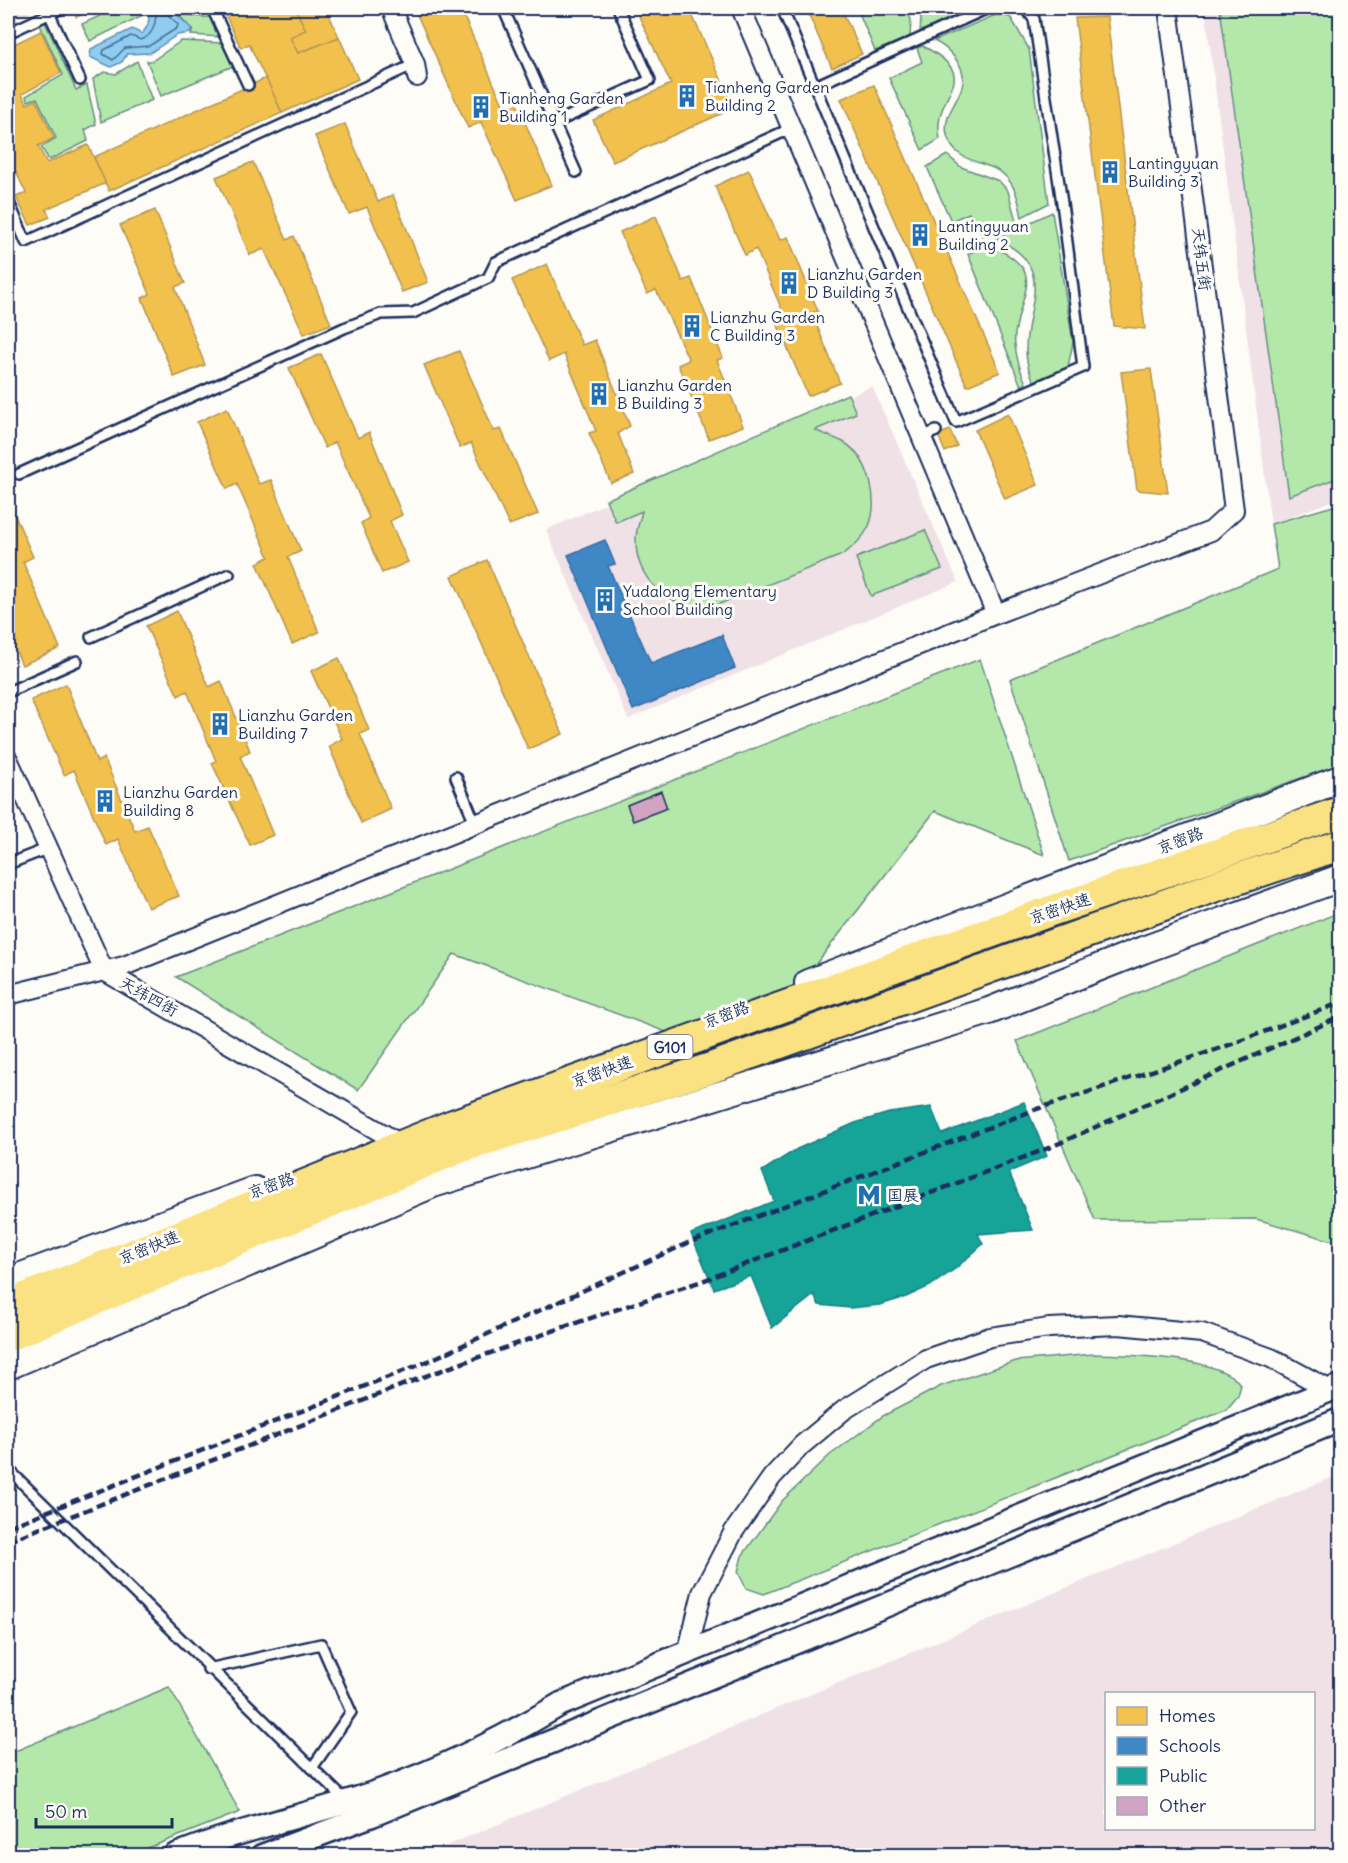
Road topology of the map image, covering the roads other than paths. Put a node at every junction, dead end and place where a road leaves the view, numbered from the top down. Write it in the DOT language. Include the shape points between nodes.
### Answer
graph roads {
  1 [pos="62,8"];
  2 [pos="212,8"];
  3 [pos="391,8"];
  4 [pos="503,8"];
  5 [pos="618,8"];
  6 [pos="741,8"];
  7 [pos="782,8"];
  8 [pos="988,8"];
  9 [pos="1025,8"];
  10 [pos="1168,8"];
  11 [pos="49,13"];
  12 [pos="8,33"];
  13 [pos="416,70"];
  14 [pos="80,80"];
  15 [pos="248,84"];
  16 [pos="815,86"];
  17 [pos="266,122"];
  18 [pos="554,123"];
  19 [pos="792,128"];
  20 [pos="271,132"];
  21 [pos="576,172"];
  22 [pos="8,200"];
  23 [pos="19,474"];
  24 [pos="229,574"];
  25 [pos="996,614"];
  26 [pos="91,637"];
  27 [pos="77,661"];
  28 [pos="8,692"];
  29 [pos="8,759"];
  30 [pos="456,777"];
  31 [pos="1341,779"];
  32 [pos="1341,812"];
  33 [pos="475,824"];
  34 [pos="1341,845"];
  35 [pos="49,848"];
  36 [pos="8,864"];
  37 [pos="1341,878"];
  38 [pos="104,971"];
  39 [pos="8,995"];
  40 [pos="394,1140"];
  41 [pos="8,1281"];
  42 [pos="8,1305"];
  43 [pos="8,1336"];
  44 [pos="8,1366"];
  45 [pos="1335,1388"];
  46 [pos="1341,1420"];
  47 [pos="8,1469"];
  48 [pos="687,1654"];
  49 [pos="208,1668"];
  50 [pos="312,1768"];
  51 [pos="346,1802"];
  52 [pos="309,1847"];
  53 [pos="174,1856"];
  54 [pos="262,1856"];
  1 -- 11 [label="lane"];
  2 -- 15 [label="lane"];
  3 -- 13 [label="street"];
  4 -- 18 [label="lane"];
  5 -- 18 [label="lane" via="650,80"];
  6 -- 19 [label="street"];
  7 -- 16 [label="lane"];
  8 -- 16 [label="lane"];
  9 -- 16 [label="lane" via="1034,19 1083,367 956,422"];
  10 -- 25 [label="street, 天纬五街" via="1234,510 1210,531"];
  11 -- 12 [label="lane"];
  11 -- 14 [label="lane"];
  13 -- 20 [label="lane"];
  17 -- 20 [label="lane"];
  18 -- 21 [label="lane"];
  19 -- 23 [label="lane" via="496,262 488,278 413,313 381,315 344,328"];
  19 -- 25 [label="street" via="929,434"];
  20 -- 22 [label="lane" via="26,242"];
  24 -- 26 [label="lane"];
  25 -- 33 [label="street"];
  27 -- 28 [label="lane"];
  29 -- 35 [label="street, 天纬四街"];
  30 -- 33 [label="lane"];
  31 -- 40 [label="main road, 京密路 / G101"];
  32 -- 42 [label="highway, 京密快速 / G101" via="1048,912 453,1125"];
  33 -- 38 [label="street"];
  34 -- 43 [label="highway, 京密快速 / G101" via="708,1069 462,1148"];
  35 -- 36 [label="lane"];
  35 -- 38 [label="street, 天纬四街"];
  37 -- 44 [label="main road" via="989,1011 433,1184"];
  38 -- 39 [label="street"];
  38 -- 40 [label="street, 天纬四街"];
  40 -- 41 [label="main road, 京密路 / G101"];
  45 -- 48 [label="street"];
  45 -- 48 [label="street" via="1271,1358 1202,1333 1118,1325 1049,1328 990,1337 926,1359 844,1410 802,1444 772,1478 734,1531 702,1593"];
  46 -- 52 [label="street"];
  47 -- 49 [label="lane"];
  48 -- 51 [label="street" via="561,1704 500,1740"];
  49 -- 50 [label="lane"];
  49 -- 50 [label="lane" via="321,1644 351,1712"];
  50 -- 51 [label="lane"];
  51 -- 53 [label="street" via="207,1842"];
  52 -- 54 [label="street"];
}
